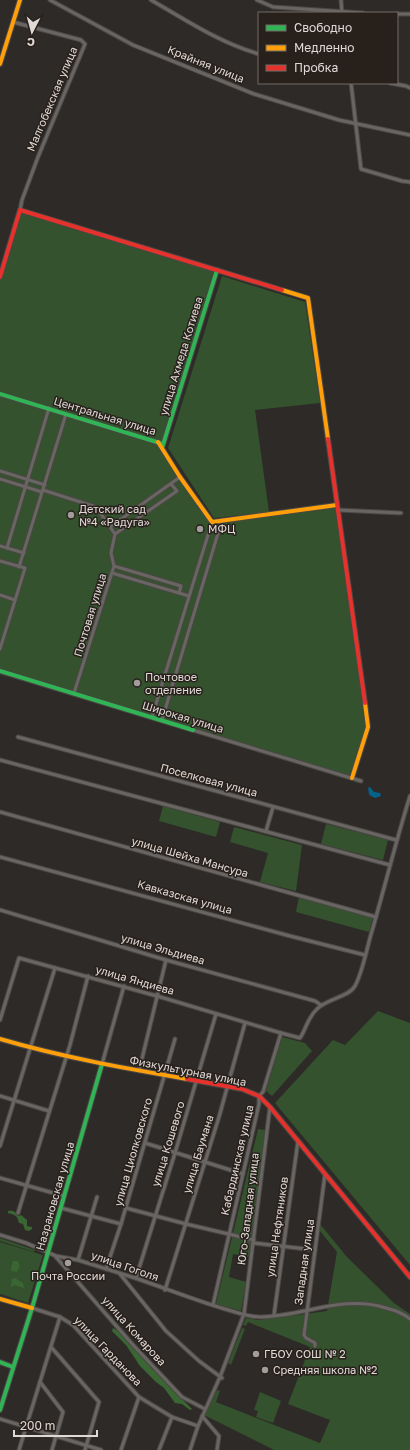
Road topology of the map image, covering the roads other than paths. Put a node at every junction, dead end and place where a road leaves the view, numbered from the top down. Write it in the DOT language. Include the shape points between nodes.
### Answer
graph roads {
  1 [pos="20,0"];
  2 [pos="50,0"];
  3 [pos="151,0"];
  4 [pos="257,0"];
  5 [pos="341,0"];
  6 [pos="330,12"];
  7 [pos="342,12"];
  8 [pos="398,14"];
  9 [pos="410,14"];
  10 [pos="13,24"];
  11 [pos="258,54"];
  12 [pos="0,64"];
  13 [pos="351,84"];
  14 [pos="395,84"];
  15 [pos="410,88"];
  16 [pos="355,123"];
  17 [pos="410,135"];
  18 [pos="410,182"];
  19 [pos="20,210"];
  20 [pos="217,270"];
  21 [pos="0,277"];
  22 [pos="0,394"];
  23 [pos="49,408"];
  24 [pos="66,414"];
  25 [pos="158,442"];
  26 [pos="164,442"];
  27 [pos="162,448"];
  28 [pos="0,471"];
  29 [pos="180,477"];
  30 [pos="0,479"];
  31 [pos="27,480"];
  32 [pos="171,484"];
  33 [pos="45,485"];
  34 [pos="25,487"];
  35 [pos="43,491"];
  36 [pos="337,505"];
  37 [pos="338,510"];
  38 [pos="401,513"];
  39 [pos="222,520"];
  40 [pos="212,522"];
  41 [pos="110,527"];
  42 [pos="115,534"];
  43 [pos="0,546"];
  44 [pos="7,548"];
  45 [pos="24,553"];
  46 [pos="0,561"];
  47 [pos="114,566"];
  48 [pos="20,567"];
  49 [pos="112,573"];
  50 [pos="179,593"];
  51 [pos="0,595"];
  52 [pos="189,596"];
  53 [pos="15,600"];
  54 [pos="0,649"];
  55 [pos="0,671"];
  56 [pos="74,694"];
  57 [pos="152,717"];
  58 [pos="162,720"];
  59 [pos="193,730"];
  60 [pos="18,737"];
  61 [pos="0,760"];
  62 [pos="352,778"];
  63 [pos="361,781"];
  64 [pos="410,796"];
  65 [pos="273,807"];
  66 [pos="0,812"];
  67 [pos="266,831"];
  68 [pos="396,840"];
  69 [pos="0,857"];
  70 [pos="390,865"];
  71 [pos="0,910"];
  72 [pos="376,918"];
  73 [pos="365,955"];
  74 [pos="166,960"];
  75 [pos="55,968"];
  76 [pos="88,976"];
  77 [pos="124,986"];
  78 [pos="158,996"];
  79 [pos="321,1005"];
  80 [pos="216,1014"];
  81 [pos="0,1020"];
  82 [pos="245,1023"];
  83 [pos="281,1034"];
  84 [pos="0,1039"];
  85 [pos="175,1039"];
  86 [pos="30,1048"];
  87 [pos="66,1056"];
  88 [pos="102,1064"];
  89 [pos="139,1071"];
  90 [pos="165,1075"];
  91 [pos="196,1081"];
  92 [pos="228,1086"];
  93 [pos="0,1096"];
  94 [pos="259,1096"];
  95 [pos="14,1100"];
  96 [pos="270,1107"];
  97 [pos="49,1111"];
  98 [pos="298,1141"];
  99 [pos="145,1143"];
  100 [pos="0,1146"];
  101 [pos="176,1153"];
  102 [pos="205,1162"];
  103 [pos="325,1173"];
  104 [pos="243,1174"];
  105 [pos="0,1178"];
  106 [pos="26,1185"];
  107 [pos="64,1196"];
  108 [pos="96,1197"];
  109 [pos="61,1208"];
  110 [pos="126,1208"];
  111 [pos="18,1213"];
  112 [pos="156,1215"];
  113 [pos="91,1216"];
  114 [pos="121,1224"];
  115 [pos="186,1224"];
  116 [pos="0,1235"];
  117 [pos="229,1235"];
  118 [pos="253,1241"];
  119 [pos="283,1246"];
  120 [pos="315,1250"];
  121 [pos="47,1253"];
  122 [pos="56,1256"];
  123 [pos="78,1260"];
  124 [pos="106,1269"];
  125 [pos="119,1274"];
  126 [pos="410,1277"];
  127 [pos="136,1278"];
  128 [pos="165,1290"];
  129 [pos="0,1299"];
  130 [pos="213,1305"];
  131 [pos="32,1308"];
  132 [pos="307,1309"];
  133 [pos="244,1314"];
  134 [pos="274,1315"];
  135 [pos="60,1317"];
  136 [pos="410,1319"];
  137 [pos="315,1346"];
  138 [pos="51,1347"];
  139 [pos="0,1362"];
  140 [pos="13,1366"];
  141 [pos="221,1377"];
  142 [pos="40,1382"];
  143 [pos="139,1397"];
  144 [pos="205,1409"];
  145 [pos="0,1410"];
  146 [pos="202,1416"];
  147 [pos="172,1417"];
  148 [pos="0,1419"];
  149 [pos="198,1426"];
  150 [pos="26,1427"];
  151 [pos="56,1436"];
  152 [pos="86,1445"];
  153 [pos="19,1450"];
  154 [pos="52,1450"];
  155 [pos="85,1450"];
  156 [pos="101,1450"];
  157 [pos="120,1450"];
  158 [pos="159,1450"];
  159 [pos="190,1450"];
  160 [pos="217,1450"];
  1 -- 10 [label="street"];
  2 -- 16 [label="street, Крайняя улица" via="133,45 254,94"];
  3 -- 11 [label="street" via="217,37"];
  4 -- 6 [label="street" via="273,7"];
  5 -- 7 [label="street"];
  8 -- 9 [label="street"];
  10 -- 12 [label="street"];
  10 -- 19 [label="street, Малгобекская улица" via="81,40 85,44 38,157"];
  13 -- 16 [label="street"];
  14 -- 15 [label="street"];
  16 -- 17 [label="street, Крайняя улица"];
  16 -- 18 [label="street" via="361,169"];
  19 -- 20 [label="street"];
  19 -- 21 [label="street"];
  20 -- 26 [label="street, улица Ахмеда Котиева"];
  20 -- 36 [label="street" via="309,299"];
  22 -- 23 [label="street, Центральная улица"];
  23 -- 24 [label="street, Центральная улица"];
  23 -- 31 [label="street"];
  24 -- 25 [label="street, Центральная улица"];
  24 -- 33 [label="street"];
  25 -- 26 [label="street"];
  25 -- 27 [label="street, Центральная улица"];
  26 -- 27 [label="street, улица Ахмеда Котиева"];
  27 -- 29 [label="street, Центральная улица"];
  28 -- 31 [label="street"];
  29 -- 32 [label="street"];
  29 -- 40 [label="street, Центральная улица"];
  30 -- 34 [label="street"];
  31 -- 33 [label="street"];
  31 -- 34 [label="street"];
  32 -- 41 [label="street"];
  32 -- 42 [label="street" via="177,491"];
  33 -- 35 [label="street"];
  34 -- 35 [label="street"];
  34 -- 44 [label="street"];
  35 -- 41 [label="street" via="96,507"];
  35 -- 45 [label="street"];
  36 -- 37 [label="street"];
  36 -- 39 [label="street"];
  37 -- 38 [label="street"];
  37 -- 62 [label="street" via="368,727"];
  39 -- 40 [label="street"];
  39 -- 58 [label="street"];
  40 -- 52 [label="street"];
  41 -- 42 [label="street"];
  42 -- 47 [label="street, Почтовая улица" via="111,553"];
  43 -- 44 [label="street"];
  44 -- 45 [label="street"];
  45 -- 48 [label="street"];
  46 -- 48 [label="street"];
  47 -- 49 [label="street, Почтовая улица"];
  47 -- 50 [label="street" via="181,586"];
  48 -- 53 [label="street" via="25,568"];
  49 -- 50 [label="street"];
  49 -- 56 [label="street, Почтовая улица"];
  50 -- 52 [label="street"];
  51 -- 53 [label="street"];
  52 -- 57 [label="street"];
  53 -- 54 [label="street"];
  55 -- 56 [label="street, Широкая улица"];
  56 -- 57 [label="street, Широкая улица"];
  57 -- 58 [label="street, Широкая улица"];
  58 -- 59 [label="street, Широкая улица"];
  59 -- 62 [label="street, Широкая улица"];
  60 -- 65 [label="street, Поселковая улица"];
  61 -- 67 [label="street"];
  62 -- 63 [label="street, Широкая улица"];
  64 -- 68 [label="street"];
  65 -- 67 [label="street"];
  65 -- 68 [label="street, Поселковая улица"];
  66 -- 72 [label="street, улица Шейха Мансура"];
  67 -- 70 [label="street"];
  68 -- 70 [label="street"];
  69 -- 73 [label="street, Кавказская улица"];
  70 -- 72 [label="street"];
  71 -- 74 [label="street, улица Эльдиева"];
  72 -- 73 [label="street"];
  73 -- 79 [label="street" via="352,990"];
  74 -- 78 [label="street"];
  74 -- 79 [label="street, улица Эльдиева"];
  75 -- 76 [label="street, улица Яндиева"];
  75 -- 81 [label="street, улица Яндиева" via="19,958"];
  75 -- 86 [label="street"];
  76 -- 77 [label="street, улица Яндиева"];
  76 -- 87 [label="street"];
  77 -- 78 [label="street, улица Яндиева"];
  77 -- 88 [label="street, Назрановская улица"];
  78 -- 80 [label="street, улица Яндиева"];
  78 -- 89 [label="street"];
  79 -- 83 [label="street" via="310,1017 300,1038"];
  80 -- 82 [label="street, улица Яндиева"];
  80 -- 91 [label="street, улица Кошевого"];
  82 -- 83 [label="street"];
  82 -- 92 [label="street, улица Баумана"];
  83 -- 94 [label="street, Кабардинская улица" via="263,1092"];
  84 -- 86 [label="street, Физкультурная улица"];
  85 -- 90 [label="street, улица Циолковского"];
  86 -- 87 [label="street, Физкультурная улица"];
  86 -- 95 [label="street"];
  87 -- 88 [label="street, Физкультурная улица"];
  87 -- 97 [label="street"];
  88 -- 89 [label="street, Физкультурная улица"];
  88 -- 107 [label="street, Назрановская улица"];
  89 -- 90 [label="street, Физкультурная улица"];
  90 -- 91 [label="street, Физкультурная улица"];
  90 -- 99 [label="street, улица Циолковского"];
  91 -- 92 [label="street, Физкультурная улица"];
  91 -- 101 [label="street, улица Кошевого"];
  92 -- 94 [label="street, Физкультурная улица"];
  92 -- 102 [label="street, улица Баумана"];
  93 -- 95 [label="street"];
  94 -- 96 [label="street, Физкультурная улица"];
  94 -- 104 [label="street, Кабардинская улица" via="260,1104"];
  95 -- 97 [label="street"];
  95 -- 100 [label="street"];
  96 -- 98 [label="street, Физкультурная улица"];
  96 -- 118 [label="street, Юго-Западная улица"];
  97 -- 106 [label="street"];
  98 -- 103 [label="street, Физкультурная улица"];
  98 -- 119 [label="street, улица Нефтяников"];
  99 -- 101 [label="street"];
  99 -- 110 [label="street, улица Циолковского"];
  101 -- 102 [label="street"];
  101 -- 112 [label="street, улица Кошевого"];
  102 -- 104 [label="street"];
  102 -- 115 [label="street, улица Баумана"];
  103 -- 120 [label="street, Западная улица"];
  103 -- 126 [label="street, Физкультурная улица"];
  104 -- 117 [label="street, Кабардинская улица"];
  105 -- 106 [label="street"];
  106 -- 107 [label="street"];
  106 -- 111 [label="street"];
  107 -- 109 [label="street, Назрановская улица"];
  108 -- 113 [label="street"];
  109 -- 113 [label="street"];
  109 -- 121 [label="street, Назрановская улица"];
  110 -- 112 [label="street"];
  110 -- 114 [label="street, улица Циолковского"];
  112 -- 115 [label="street"];
  112 -- 127 [label="street, улица Кошевого"];
  113 -- 114 [label="street"];
  113 -- 123 [label="street"];
  114 -- 124 [label="street, улица Циолковского"];
  115 -- 117 [label="street"];
  115 -- 128 [label="street, улица Баумана"];
  116 -- 121 [label="street, улица Гоголя"];
  117 -- 118 [label="street"];
  117 -- 130 [label="street, Кабардинская улица"];
  118 -- 119 [label="street"];
  118 -- 133 [label="street, Юго-Западная улица"];
  119 -- 120 [label="street"];
  119 -- 134 [label="street, улица Нефтяников"];
  120 -- 132 [label="street, Западная улица"];
  121 -- 122 [label="street, улица Гоголя"];
  121 -- 131 [label="street, Назрановская улица"];
  122 -- 123 [label="street, улица Гоголя"];
  122 -- 144 [label="street, улица Комарова" via="182,1397"];
  123 -- 124 [label="street, улица Гоголя"];
  124 -- 125 [label="street, улица Гоголя"];
  125 -- 127 [label="street, улица Гоголя"];
  125 -- 141 [label="street" via="166,1331"];
  127 -- 128 [label="street, улица Гоголя"];
  128 -- 130 [label="street, улица Гоголя"];
  129 -- 131 [label="street, улица Гарданова"];
  130 -- 133 [label="street, улица Гоголя"];
  131 -- 135 [label="street, улица Гарданова"];
  131 -- 140 [label="street, Назрановская улица"];
  132 -- 134 [label="street, улица Гоголя"];
  132 -- 136 [label="street, улица Гоголя" via="368,1303 395,1311"];
  132 -- 137 [label="street, Западная улица" via="304,1336 315,1343"];
  133 -- 134 [label="street, улица Гоголя" via="259,1317"];
  133 -- 141 [label="street, Юго-Западная улица"];
  135 -- 138 [label="street"];
  135 -- 143 [label="street, улица Гарданова" via="73,1324"];
  138 -- 142 [label="street"];
  138 -- 152 [label="street" via="99,1402"];
  139 -- 140 [label="street"];
  140 -- 145 [label="street, Назрановская улица"];
  141 -- 144 [label="street, Юго-Западная улица"];
  142 -- 150 [label="street"];
  142 -- 151 [label="street" via="64,1412"];
  143 -- 147 [label="street, улица Гарданова"];
  143 -- 157 [label="street"];
  144 -- 146 [label="street, Юго-Западная улица"];
  146 -- 149 [label="street, Юго-Западная улица"];
  146 -- 160 [label="street" via="218,1436"];
  147 -- 149 [label="street, улица Гарданова"];
  147 -- 158 [label="street"];
  148 -- 150 [label="street"];
  149 -- 159 [label="street, Юго-Западная улица"];
  150 -- 151 [label="street"];
  150 -- 153 [label="street"];
  151 -- 152 [label="street"];
  151 -- 154 [label="street"];
  152 -- 155 [label="street"];
  152 -- 156 [label="street"];
}
